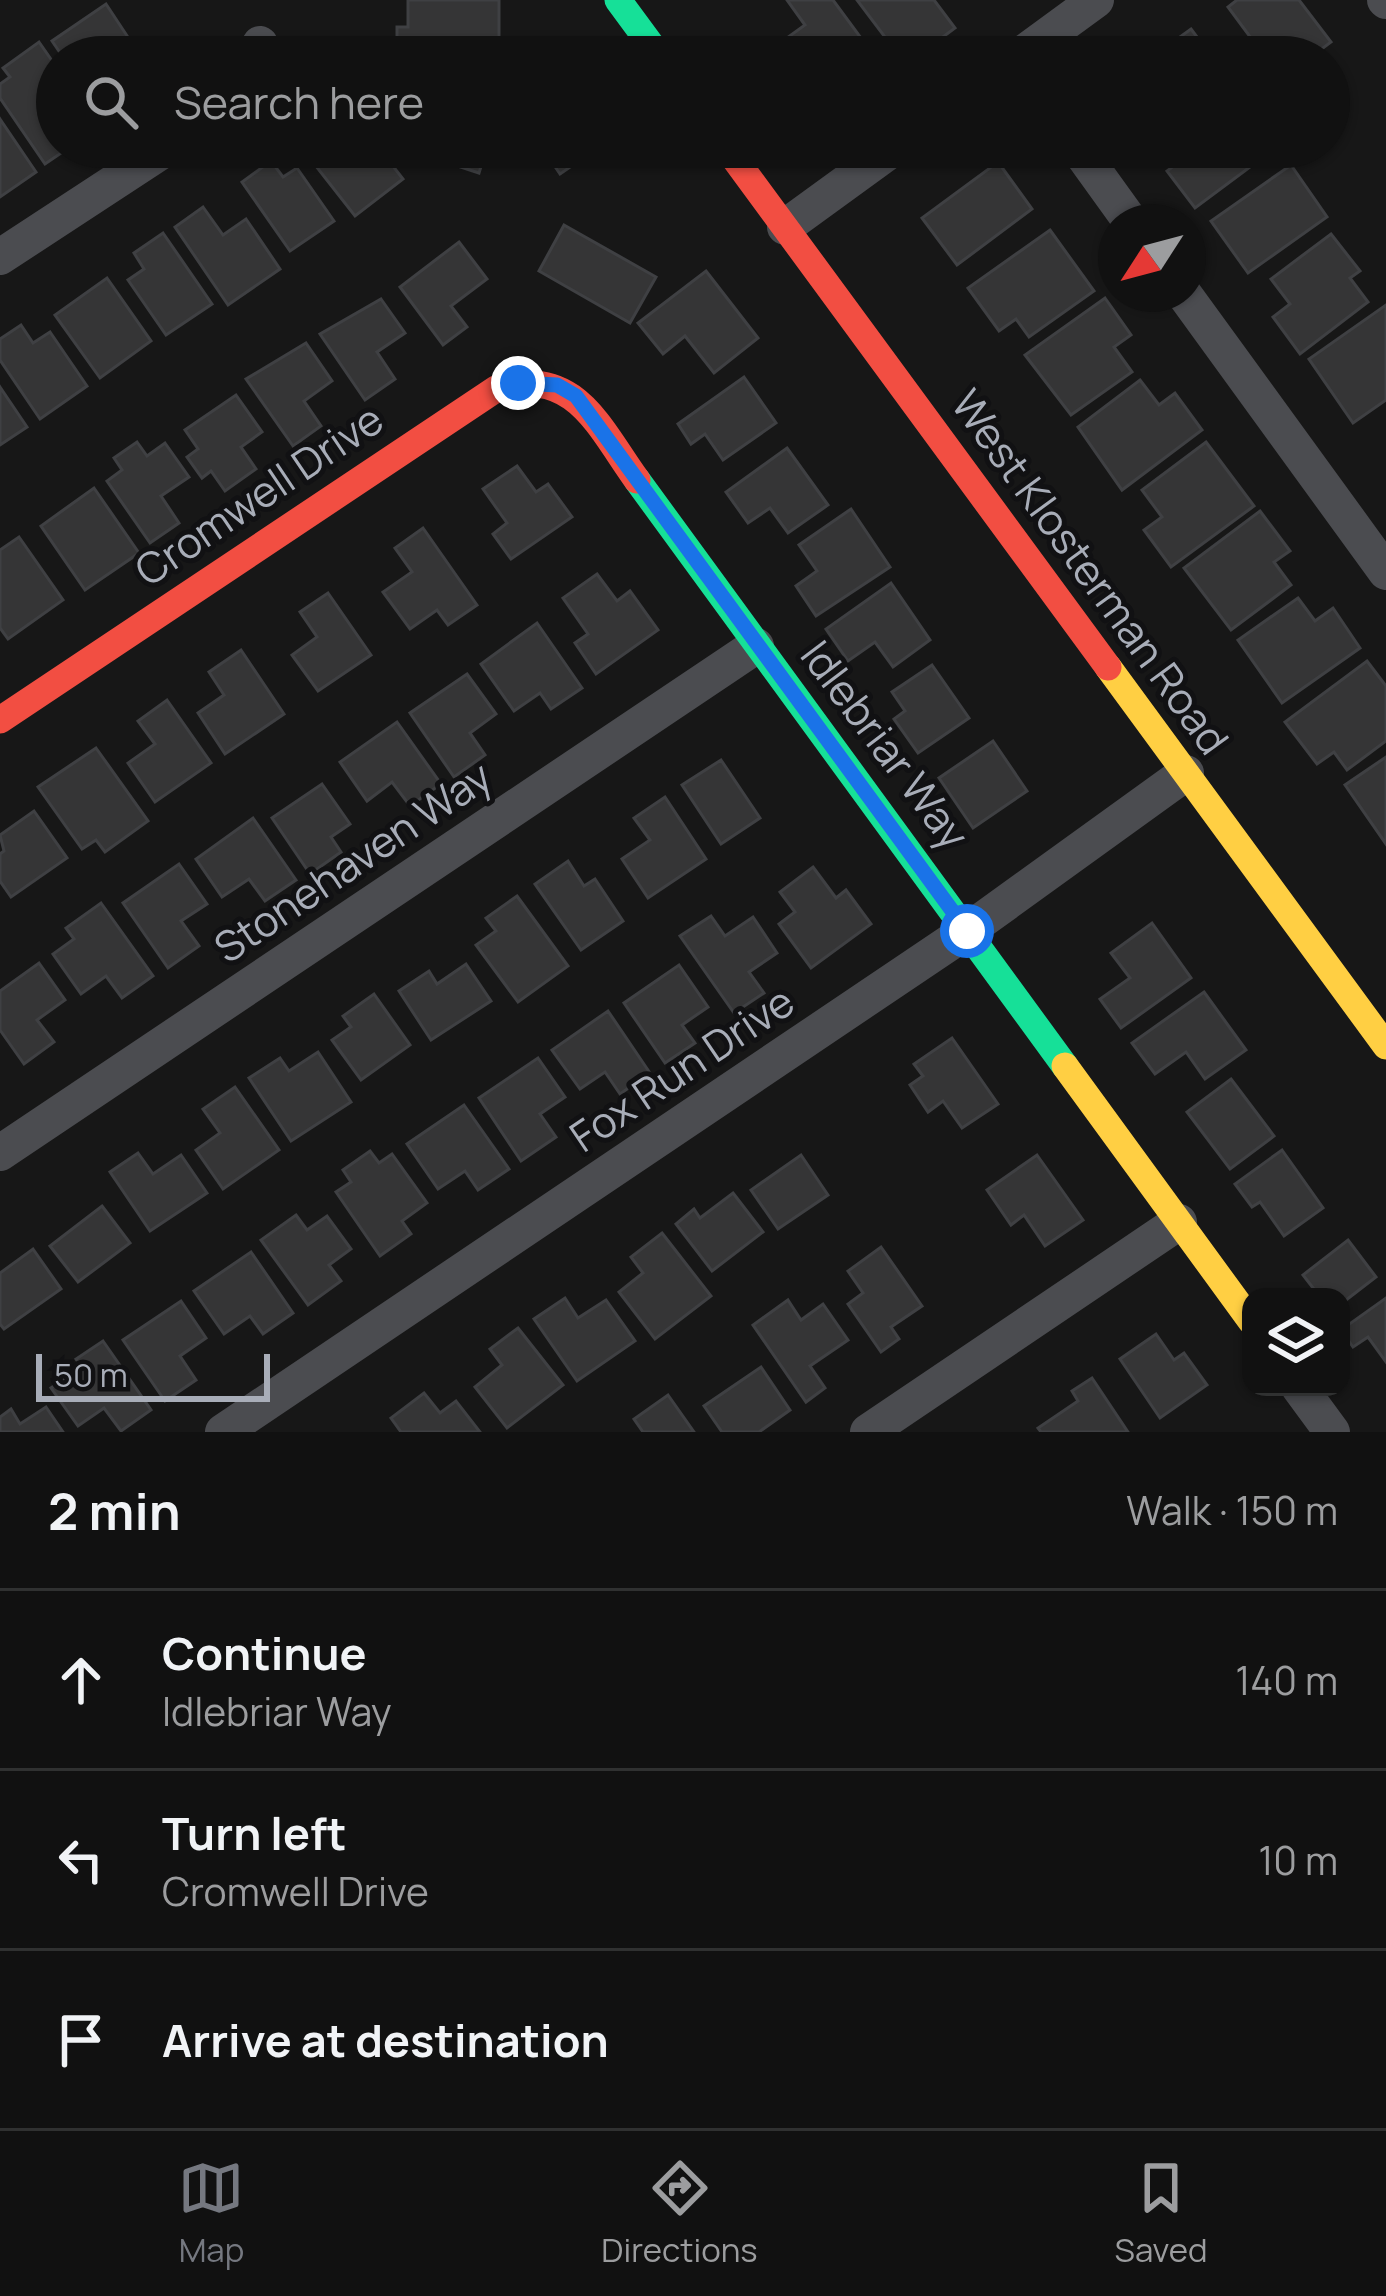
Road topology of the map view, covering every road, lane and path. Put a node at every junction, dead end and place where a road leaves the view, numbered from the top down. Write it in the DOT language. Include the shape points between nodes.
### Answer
graph roads {
  1 [pos="618,0"];
  2 [pos="1096,0"];
  3 [pos="645,36"];
  4 [pos="1047,36"];
  5 [pos="136,168"];
  6 [pos="741,168"];
  7 [pos="866,168"];
  8 [pos="1092,168"];
  9 [pos="1118,204"];
  10 [pos="785,227"];
  11 [pos="0,257"];
  12 [pos="1197,312"];
  13 [pos="576,396"];
  14 [pos="1386,572"];
  15 [pos="756,646"];
  16 [pos="0,720"];
  17 [pos="1186,773"];
  18 [pos="967,931"];
  19 [pos="1386,1046"];
  20 [pos="0,1153"];
  21 [pos="1179,1222"];
  22 [pos="1242,1309"];
  23 [pos="1306,1396"];
  24 [pos="223,1432"];
  25 [pos="868,1432"];
  26 [pos="1332,1432"];
  1 -- 3 [label="street"];
  2 -- 4 [label="street"];
  5 -- 11 [label="street"];
  6 -- 10 [label="street, West Klosterman Road"];
  7 -- 10 [label="street"];
  8 -- 9 [label="street"];
  10 -- 17 [label="street, West Klosterman Road"];
  12 -- 14 [label="street"];
  13 -- 15 [label="street, Idlebriar Way"];
  13 -- 16 [label="street, Cromwell Drive" via="538,382 484,394"];
  15 -- 18 [label="street, Idlebriar Way"];
  15 -- 20 [label="street, Stonehaven Way"];
  17 -- 18 [label="street, Fox Run Drive"];
  17 -- 19 [label="street, West Klosterman Road"];
  18 -- 21 [label="street, Idlebriar Way"];
  18 -- 24 [label="street, Fox Run Drive"];
  21 -- 22 [label="street, Idlebriar Way"];
  21 -- 25 [label="street"];
  23 -- 26 [label="street"];
}
